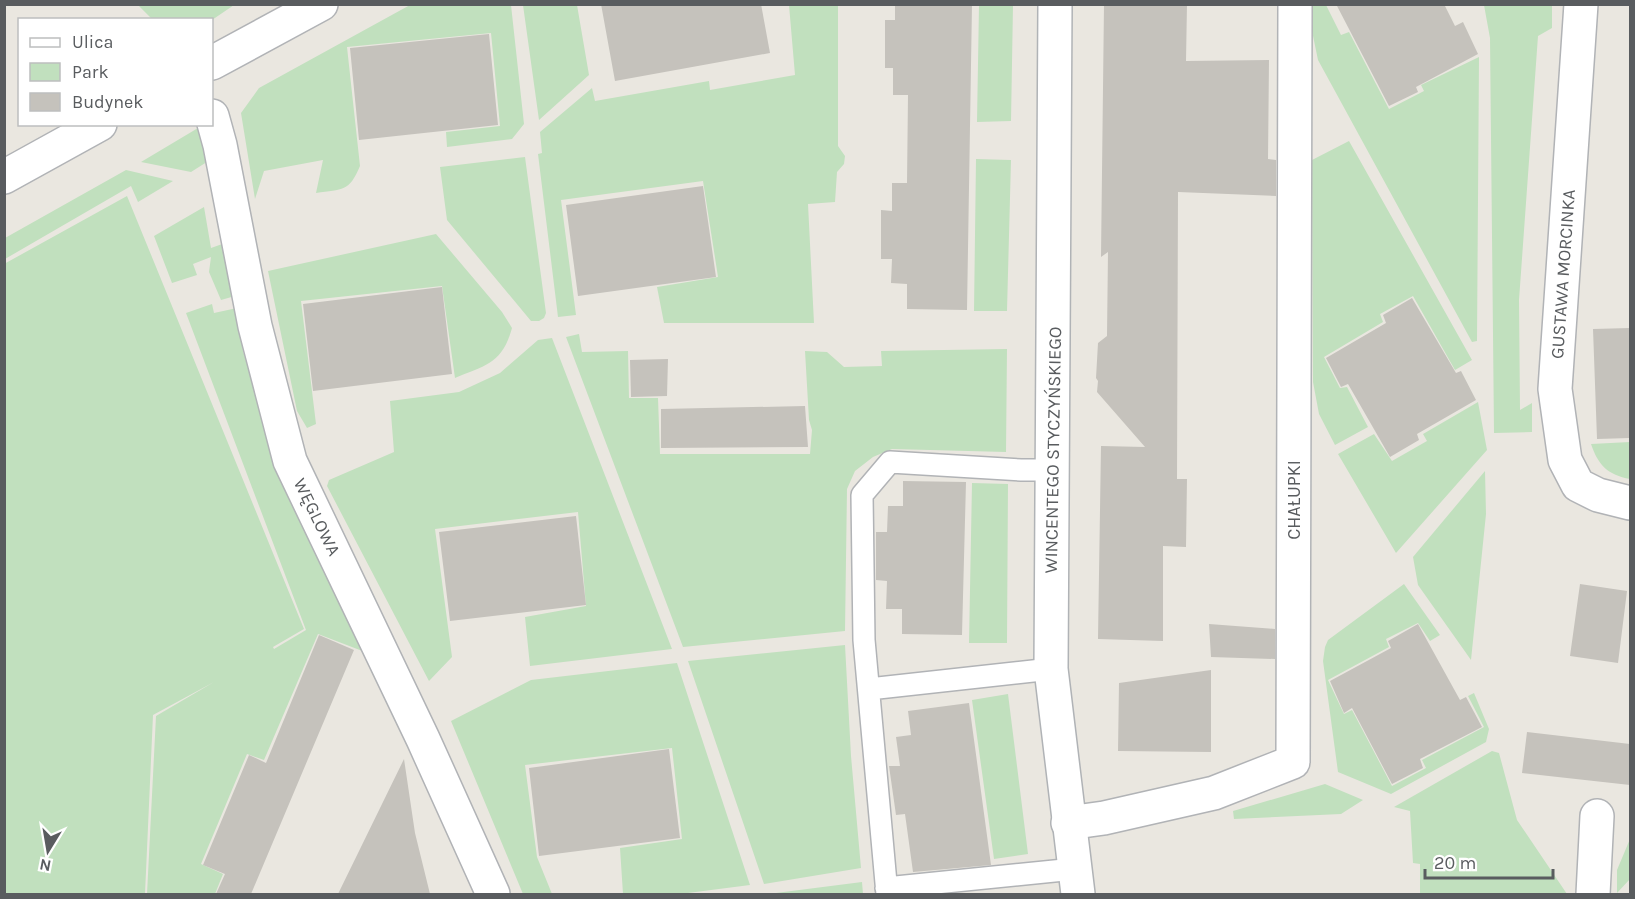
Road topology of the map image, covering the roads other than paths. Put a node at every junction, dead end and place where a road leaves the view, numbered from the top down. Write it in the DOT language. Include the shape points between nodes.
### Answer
graph roads {
  1 [pos="1055,4"];
  2 [pos="1295,4"];
  3 [pos="1581,4"];
  4 [pos="301,9"];
  5 [pos="213,62"];
  6 [pos="213,120"];
  7 [pos="96,126"];
  8 [pos="4,177"];
  9 [pos="1052,470"];
  10 [pos="1630,503"];
  11 [pos="1051,669"];
  12 [pos="868,689"];
  13 [pos="1597,816"];
  14 [pos="1068,823"];
  15 [pos="1076,881"];
  16 [pos="887,891"];
  17 [pos="494,894"];
  18 [pos="1593,894"];
  1 -- 9 [label="street, WINCENTEGO STYCZYŃSKIEGO"];
  2 -- 14 [label="street, CHAŁUPKI" via="1293,762 1214,793"];
  3 -- 10 [label="street, GUSTAWA MORCINKA" via="1555,389 1565,460 1578,485"];
  4 -- 5 [label="street"];
  6 -- 17 [label="street, WĘGLOWA" via="255,326 290,461"];
  7 -- 8 [label="street"];
  9 -- 11 [label="street, WINCENTEGO STYCZYŃSKIEGO"];
  9 -- 12 [label="lane" via="890,462 862,495"];
  11 -- 12 [label="lane"];
  11 -- 14 [label="street, WINCENTEGO STYCZYŃSKIEGO"];
  12 -- 16 [label="lane"];
  13 -- 18 [label="street"];
  14 -- 15 [label="street, WINCENTEGO STYCZYŃSKIEGO"];
  15 -- 16 [label="lane"];
}
